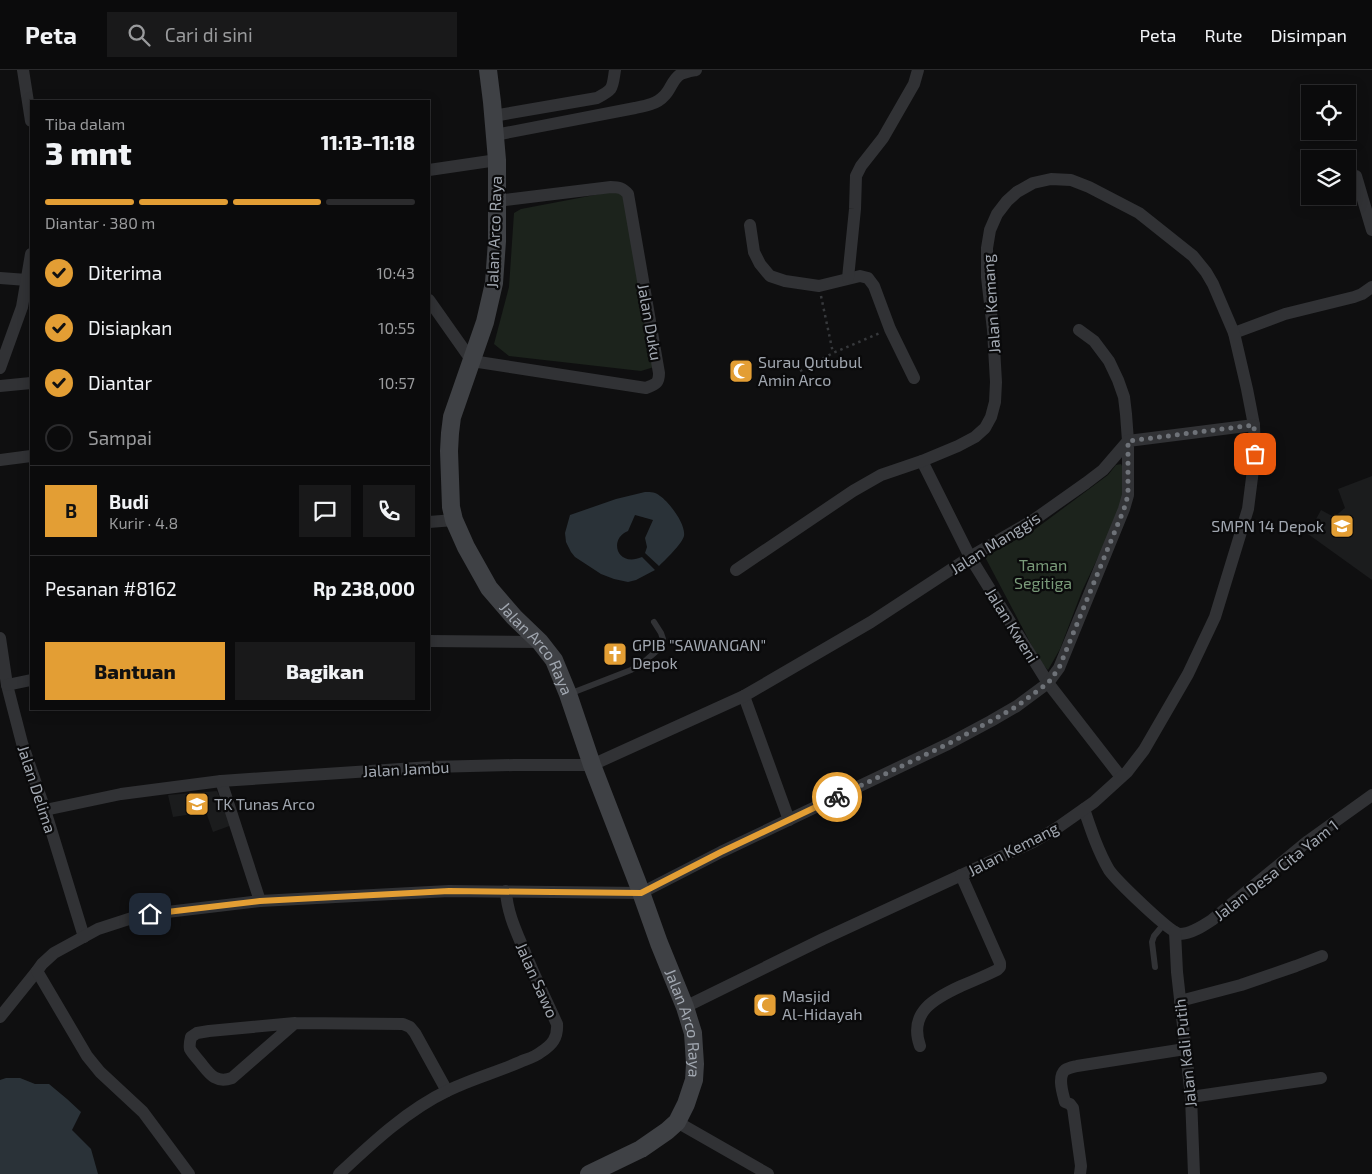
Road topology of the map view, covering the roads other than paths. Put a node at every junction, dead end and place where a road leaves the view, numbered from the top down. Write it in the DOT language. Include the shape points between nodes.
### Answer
graph roads {
  1 [pos="23,70"];
  2 [pos="488,70"];
  3 [pos="614,70"];
  4 [pos="696,70"];
  5 [pos="918,70"];
  6 [pos="30,115"];
  7 [pos="493,116"];
  8 [pos="495,135"];
  9 [pos="497,160"];
  10 [pos="430,170"];
  11 [pos="1356,176"];
  12 [pos="497,201"];
  13 [pos="750,225"];
  14 [pos="1372,230"];
  15 [pos="30,260"];
  16 [pos="0,278"];
  17 [pos="848,278"];
  18 [pos="27,280"];
  19 [pos="1372,286"];
  20 [pos="430,301"];
  21 [pos="27,306"];
  22 [pos="1079,330"];
  23 [pos="1234,333"];
  24 [pos="472,360"];
  25 [pos="0,368"];
  26 [pos="914,378"];
  27 [pos="30,383"];
  28 [pos="0,386"];
  29 [pos="1254,425"];
  30 [pos="1128,441"];
  31 [pos="30,456"];
  32 [pos="0,460"];
  33 [pos="922,461"];
  34 [pos="454,520"];
  35 [pos="430,522"];
  36 [pos="970,557"];
  37 [pos="736,570"];
  38 [pos="654,622"];
  39 [pos="0,638"];
  40 [pos="430,641"];
  41 [pos="540,642"];
  42 [pos="30,680"];
  43 [pos="1048,683"];
  44 [pos="7,685"];
  45 [pos="568,694"];
  46 [pos="744,696"];
  47 [pos="592,765"];
  48 [pos="1121,777"];
  49 [pos="221,782"];
  50 [pos="1372,795"];
  51 [pos="1084,809"];
  52 [pos="45,810"];
  53 [pos="789,820"];
  54 [pos="961,875"];
  55 [pos="506,891"];
  56 [pos="641,893"];
  57 [pos="260,901"];
  58 [pos="1164,924"];
  59 [pos="1175,932"];
  60 [pos="84,937"];
  61 [pos="1322,956"];
  62 [pos="1156,967"];
  63 [pos="37,971"];
  64 [pos="1180,1001"];
  65 [pos="686,1007"];
  66 [pos="0,1017"];
  67 [pos="295,1024"];
  68 [pos="920,1046"];
  69 [pos="1185,1048"];
  70 [pos="1321,1078"];
  71 [pos="447,1091"];
  72 [pos="1191,1097"];
  73 [pos="677,1122"];
  74 [pos="189,1174"];
  75 [pos="339,1174"];
  76 [pos="589,1174"];
  77 [pos="768,1174"];
  78 [pos="1080,1174"];
  79 [pos="1194,1174"];
  1 -- 6 [label="street"];
  2 -- 7 [label="main road, Jalan Arco Raya"];
  3 -- 7 [label="street" via="610,92 597,98"];
  4 -- 8 [label="street" via="680,74 664,98 651,104"];
  5 -- 17 [label="street" via="914,84 883,138 860,166 856,176"];
  7 -- 8 [label="main road, Jalan Arco Raya"];
  8 -- 9 [label="main road, Jalan Arco Raya"];
  9 -- 10 [label="street"];
  9 -- 12 [label="main road, Jalan Arco Raya"];
  11 -- 14 [label="street"];
  12 -- 24 [label="main road, Jalan Arco Raya" via="494,283"];
  12 -- 24 [label="street, Jalan Duku" via="611,187 624,189 628,194 659,379 646,388"];
  13 -- 17 [label="street" via="754,252 770,276 819,286"];
  15 -- 18 [label="street"];
  16 -- 18 [label="street"];
  17 -- 26 [label="street" via="864,276 870,279"];
  18 -- 21 [label="street"];
  19 -- 23 [label="street" via="1354,297 1285,314"];
  20 -- 24 [label="street"];
  21 -- 25 [label="street"];
  22 -- 30 [label="street" via="1094,341 1118,380 1124,397"];
  23 -- 29 [label="street, Jalan Kemang"];
  23 -- 33 [label="street, Jalan Kemang" via="1206,272 1193,256 1139,213 1071,180 1051,179 1033,183 1006,201 990,230 987,277 996,382 992,417 975,437"];
  24 -- 34 [label="main road, Jalan Arco Raya" via="452,417 450,433"];
  27 -- 28 [label="street"];
  29 -- 30 [label="street"];
  29 -- 48 [label="street, Jalan Kemang" via="1255,454 1248,509 1219,607 1188,674 1154,733"];
  30 -- 36 [label="street, Jalan Manggis" via="1104,470 1036,518"];
  30 -- 43 [label="street" via="1128,495 1124,509 1059,668"];
  31 -- 32 [label="street"];
  33 -- 36 [label="street, Jalan Kweni"];
  33 -- 37 [label="street, Jalan Kemang" via="881,475 853,491"];
  34 -- 35 [label="street"];
  34 -- 41 [label="main road, Jalan Arco Raya" via="489,588"];
  36 -- 43 [label="street, Jalan Kweni"];
  36 -- 46 [label="street, Jalan Manggis" via="871,622"];
  38 -- 45 [label="lane" via="663,639 660,648 644,662"];
  39 -- 44 [label="street, Jalan Delima"];
  40 -- 41 [label="street"];
  41 -- 45 [label="main road, Jalan Arco Raya" via="554,660"];
  42 -- 44 [label="street"];
  43 -- 48 [label="street, Jalan Kweni"];
  43 -- 53 [label="street" via="1017,706 957,739"];
  44 -- 52 [label="street, Jalan Delima" via="22,743"];
  45 -- 47 [label="main road, Jalan Arco Raya"];
  46 -- 47 [label="street, Jalan Manggis"];
  46 -- 53 [label="street"];
  47 -- 49 [label="street, Jalan Jambu" via="431,767"];
  47 -- 56 [label="main road, Jalan Arco Raya"];
  48 -- 51 [label="street, Jalan Kemang"];
  49 -- 52 [label="street, Jalan Jambu" via="120,794"];
  49 -- 57 [label="street"];
  50 -- 59 [label="street, Jalan Desa Cita Yam 1" via="1212,920 1197,930 1183,934"];
  51 -- 54 [label="street, Jalan Kemang" via="1033,842"];
  51 -- 58 [label="street" via="1110,871"];
  52 -- 60 [label="street, Jalan Delima"];
  53 -- 56 [label="street"];
  54 -- 65 [label="street, Jalan Kemang"];
  54 -- 68 [label="street" via="1000,967 941,995 926,1007 917,1027"];
  55 -- 56 [label="street"];
  55 -- 57 [label="street"];
  55 -- 71 [label="street, Jalan Sawo" via="511,918 558,1033 549,1046 533,1057"];
  56 -- 65 [label="main road, Jalan Arco Raya"];
  57 -- 60 [label="street" via="135,917"];
  58 -- 59 [label="street"];
  58 -- 62 [label="lane" via="1152,942"];
  59 -- 64 [label="street, Jalan Kali Putih"];
  60 -- 63 [label="street" via="54,953"];
  61 -- 64 [label="street" via="1241,985"];
  63 -- 66 [label="street"];
  63 -- 74 [label="street" via="87,1056 143,1112"];
  64 -- 69 [label="street, Jalan Kali Putih"];
  65 -- 73 [label="main road, Jalan Arco Raya" via="693,1033 694,1080"];
  67 -- 67 [label="street" via="197,1033 191,1037 190,1049 212,1076 225,1080 232,1078"];
  67 -- 71 [label="street" via="391,1023 410,1027"];
  69 -- 72 [label="street, Jalan Kali Putih"];
  69 -- 78 [label="street" via="1065,1070 1062,1086 1065,1102 1073,1108"];
  70 -- 72 [label="street"];
  71 -- 75 [label="street, Jalan Sawo" via="381,1135"];
  72 -- 79 [label="street, Jalan Kali Putih"];
  73 -- 76 [label="main road, Jalan Arco Raya" via="641,1149"];
  73 -- 77 [label="street"];
}
